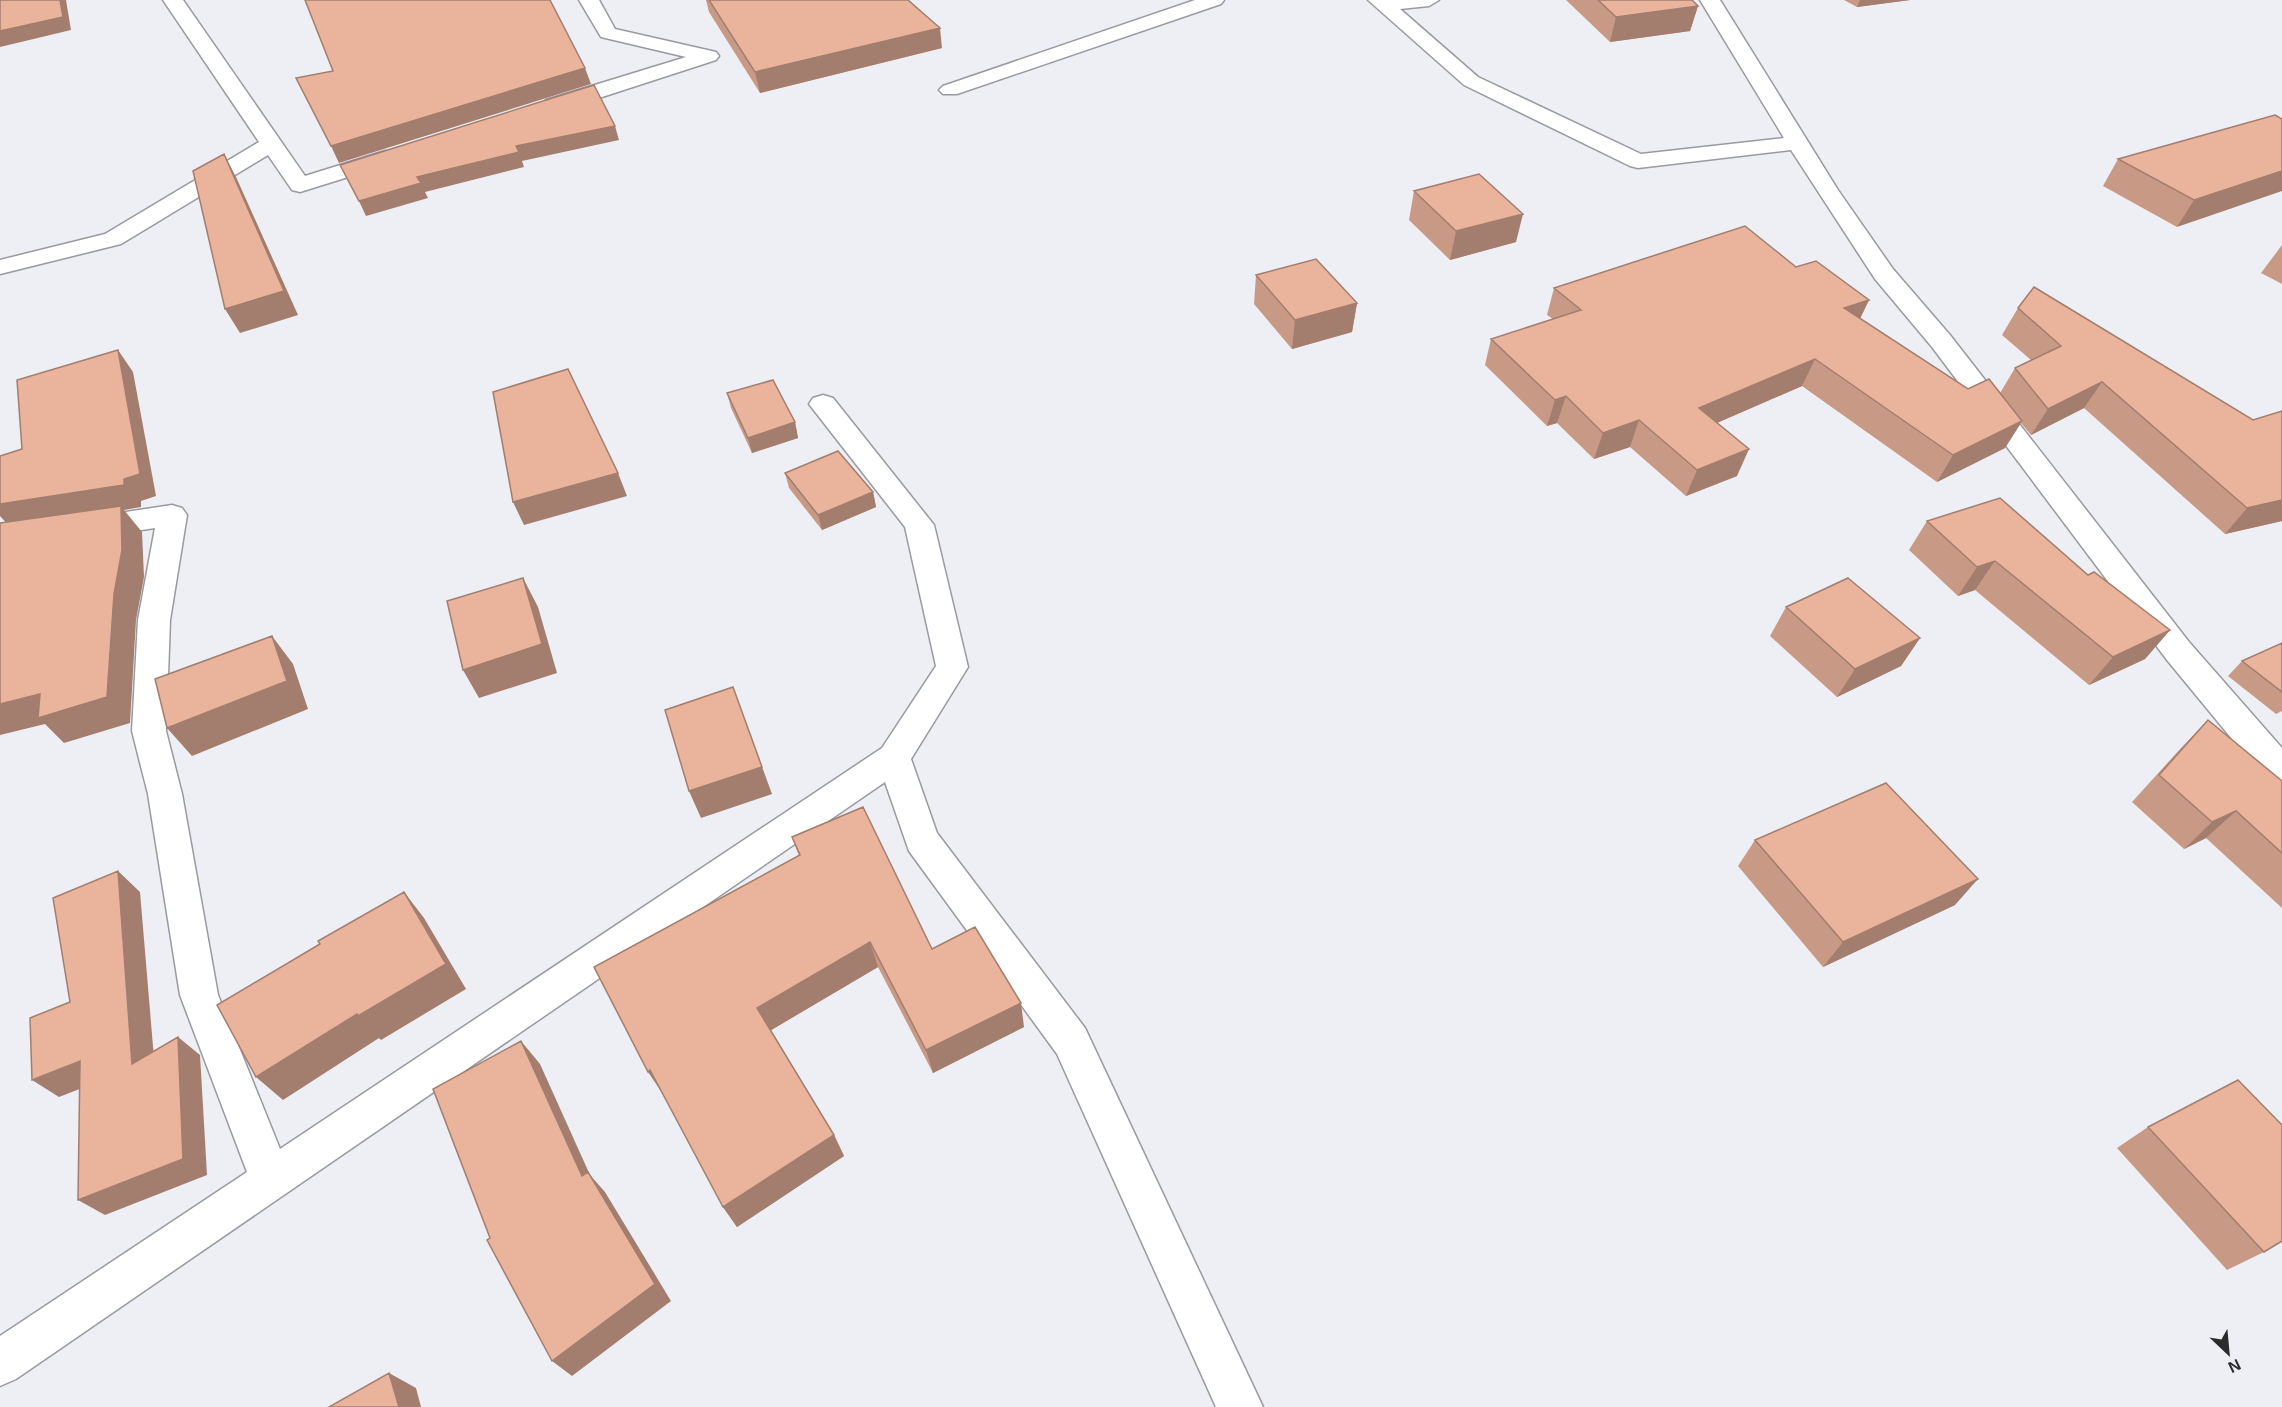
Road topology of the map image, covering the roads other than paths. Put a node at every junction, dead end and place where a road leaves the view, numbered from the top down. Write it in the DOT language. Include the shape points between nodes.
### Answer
graph roads {
  1 [pos="173,0"];
  2 [pos="589,0"];
  3 [pos="1214,0"];
  4 [pos="1429,0"];
  5 [pos="1710,0"];
  6 [pos="1381,2"];
  7 [pos="950,90"];
  8 [pos="538,110"];
  9 [pos="1798,143"];
  10 [pos="271,144"];
  11 [pos="402,152"];
  12 [pos="0,267"];
  13 [pos="822,404"];
  14 [pos="0,541"];
  15 [pos="2274,752"];
  16 [pos="894,758"];
  17 [pos="272,1180"];
  18 [pos="0,1364"];
  19 [pos="1240,1407"];
  1 -- 10 [label="street"];
  2 -- 8 [label="street" via="608,33 709,56"];
  3 -- 7 [label="street"];
  4 -- 6 [label="street"];
  5 -- 9 [label="street"];
  6 -- 9 [label="street" via="1471,81 1638,161"];
  9 -- 15 [label="street" via="1884,274 1941,341 2107,560"];
  10 -- 11 [label="street" via="300,184"];
  10 -- 12 [label="street" via="113,239"];
  13 -- 16 [label="street" via="920,525 952,667"];
  14 -- 17 [label="street" via="172,515 154,620 149,730 165,794 199,995"];
  16 -- 17 [label="street"];
  16 -- 19 [label="street" via="922,840 1071,1041"];
  17 -- 18 [label="street"];
}
